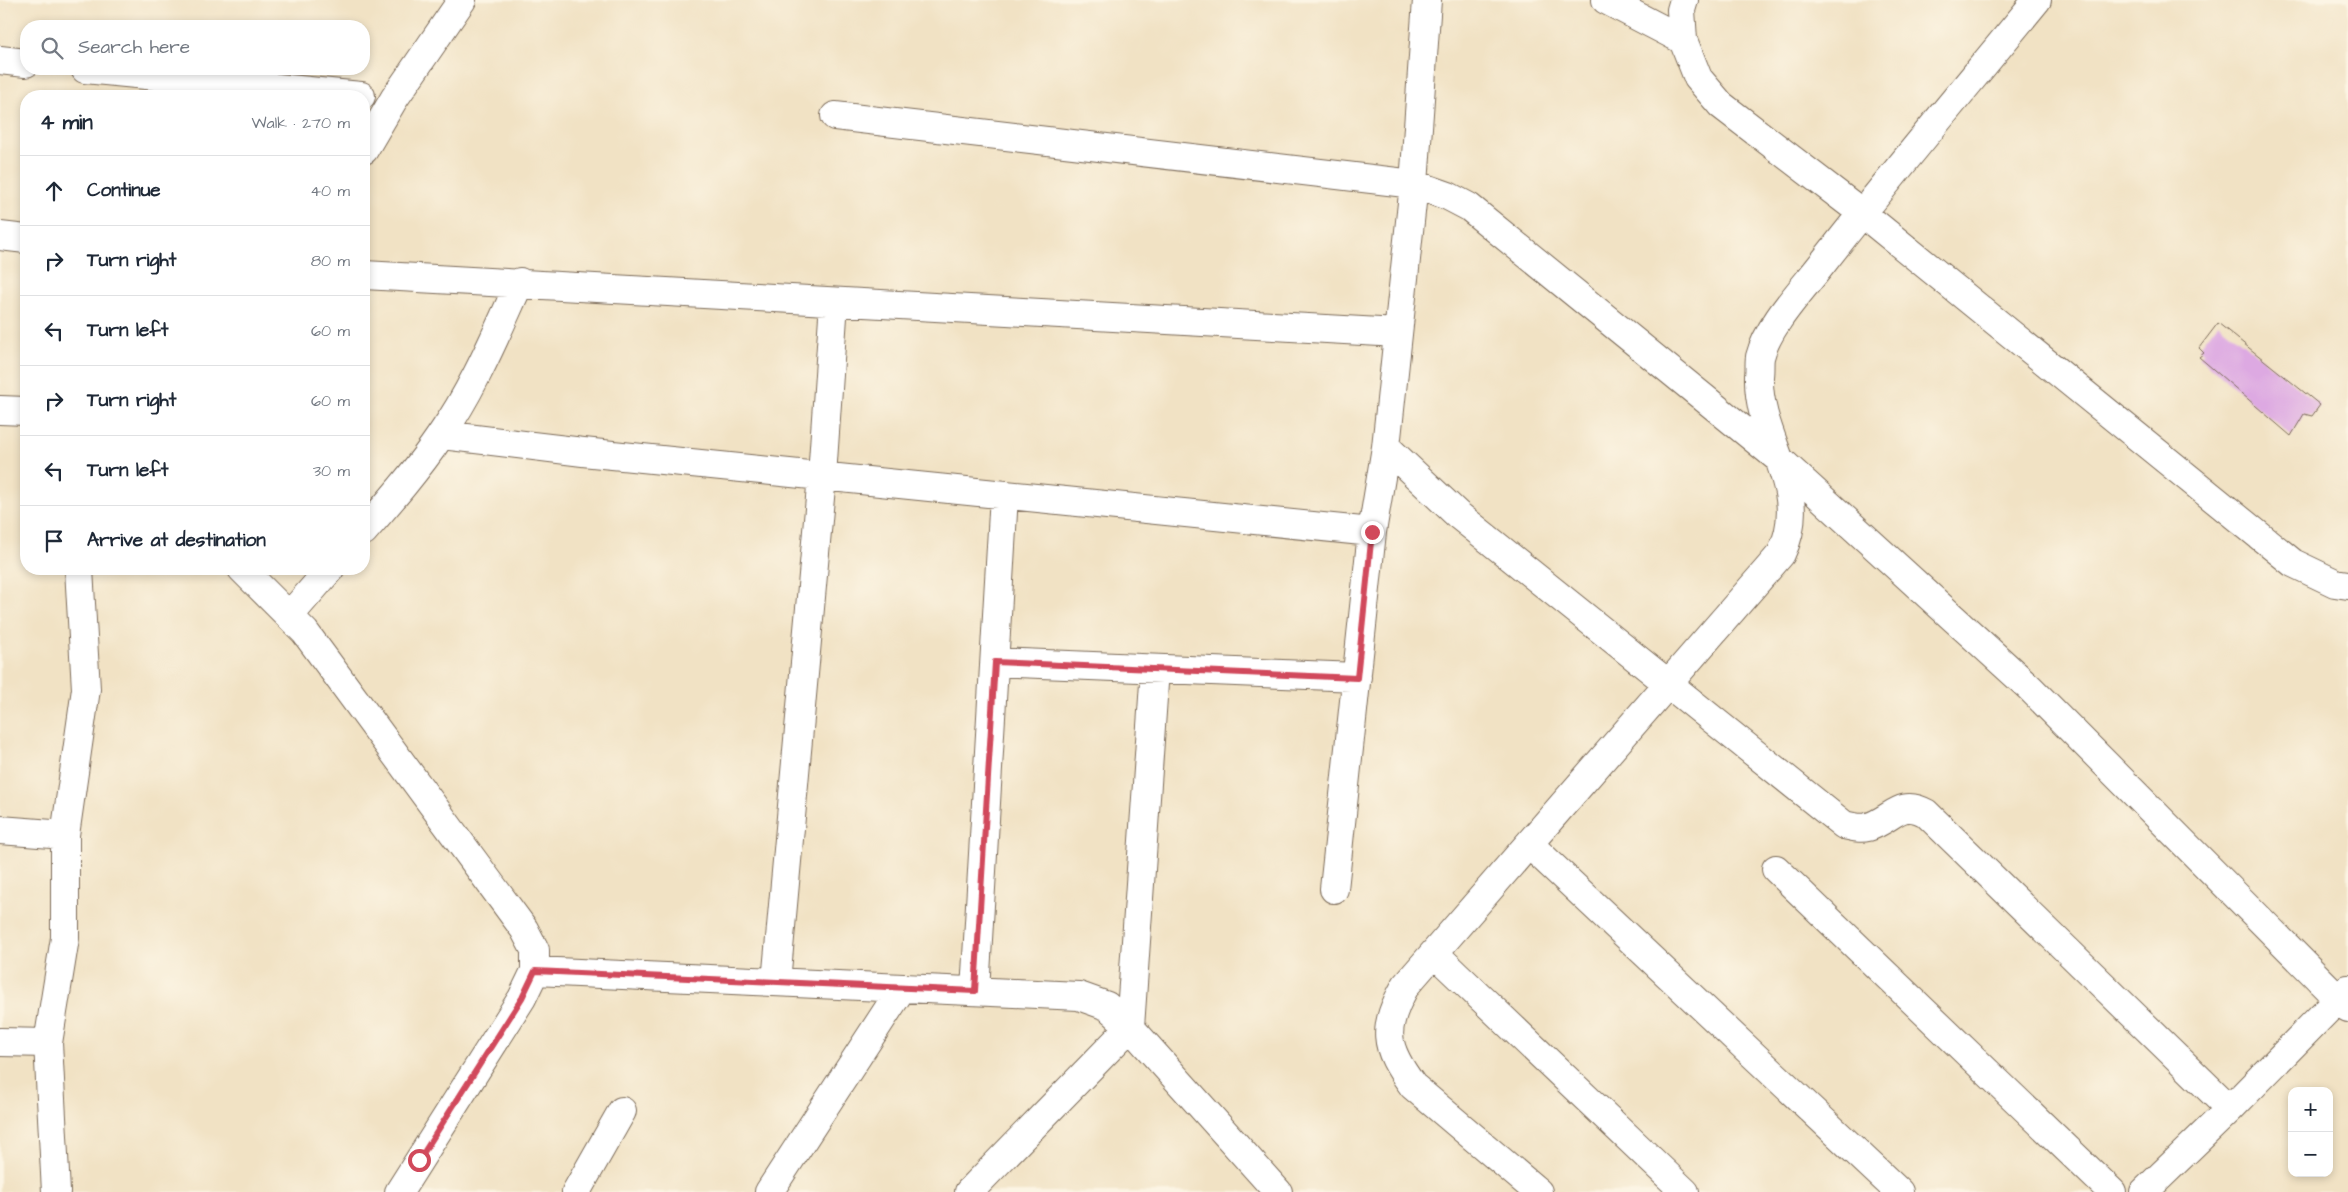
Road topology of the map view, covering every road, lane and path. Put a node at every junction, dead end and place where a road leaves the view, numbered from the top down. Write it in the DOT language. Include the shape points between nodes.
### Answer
graph roads {
  1 [pos="462,0"];
  2 [pos="1427,0"];
  3 [pos="1606,0"];
  4 [pos="1684,0"];
  5 [pos="2036,0"];
  6 [pos="1682,40"];
  7 [pos="0,60"];
  8 [pos="20,62"];
  9 [pos="148,75"];
  10 [pos="301,90"];
  11 [pos="370,97"];
  12 [pos="394,100"];
  13 [pos="835,116"];
  14 [pos="370,140"];
  15 [pos="1414,184"];
  16 [pos="1862,213"];
  17 [pos="0,236"];
  18 [pos="20,238"];
  19 [pos="370,275"];
  20 [pos="520,282"];
  21 [pos="834,302"];
  22 [pos="1398,333"];
  23 [pos="0,410"];
  24 [pos="20,411"];
  25 [pos="442,435"];
  26 [pos="1386,447"];
  27 [pos="1779,459"];
  28 [pos="822,476"];
  29 [pos="1004,495"];
  30 [pos="370,524"];
  31 [pos="1372,532"];
  32 [pos="79,575"];
  33 [pos="248,575"];
  34 [pos="325,575"];
  35 [pos="2348,585"];
  36 [pos="290,615"];
  37 [pos="995,662"];
  38 [pos="1155,669"];
  39 [pos="1357,678"];
  40 [pos="1670,683"];
  41 [pos="0,830"];
  42 [pos="65,835"];
  43 [pos="1529,844"];
  44 [pos="1776,870"];
  45 [pos="1334,889"];
  46 [pos="1434,953"];
  47 [pos="535,971"];
  48 [pos="776,982"];
  49 [pos="902,988"];
  50 [pos="975,991"];
  51 [pos="2345,999"];
  52 [pos="1130,1027"];
  53 [pos="0,1042"];
  54 [pos="48,1043"];
  55 [pos="2230,1109"];
  56 [pos="622,1111"];
  57 [pos="1269,1189"];
  58 [pos="56,1192"];
  59 [pos="398,1192"];
  60 [pos="576,1192"];
  61 [pos="769,1192"];
  62 [pos="969,1192"];
  63 [pos="1538,1192"];
  64 [pos="1685,1192"];
  65 [pos="1899,1192"];
  66 [pos="2112,1192"];
  67 [pos="2144,1192"];
  1 -- 12 [label="street"];
  2 -- 15 [label="street"];
  3 -- 6 [label="street"];
  4 -- 6 [label="street"];
  5 -- 16 [label="street"];
  6 -- 16 [label="street" via="1698,78 1721,105"];
  7 -- 8 [label="street"];
  9 -- 10 [label="street"];
  11 -- 12 [label="street"];
  12 -- 14 [label="street"];
  13 -- 15 [label="street"];
  15 -- 22 [label="street"];
  15 -- 27 [label="street" via="1469,207"];
  16 -- 27 [label="street" via="1775,326 1760,358 1759,396"];
  16 -- 35 [label="street" via="2293,563 2335,583"];
  17 -- 18 [label="street"];
  19 -- 20 [label="street"];
  20 -- 21 [label="street"];
  20 -- 25 [label="street" via="476,376"];
  21 -- 22 [label="street"];
  21 -- 28 [label="street"];
  22 -- 26 [label="street"];
  23 -- 24 [label="street"];
  25 -- 28 [label="street"];
  25 -- 30 [label="street"];
  26 -- 31 [label="street"];
  26 -- 40 [label="street" via="1458,514"];
  27 -- 40 [label="street" via="1793,509 1790,536 1781,554"];
  27 -- 51 [label="street" via="2030,688"];
  28 -- 29 [label="street"];
  28 -- 48 [label="street"];
  29 -- 31 [label="street"];
  29 -- 37 [label="street"];
  31 -- 39 [label="street"];
  32 -- 42 [label="street" via="86,689"];
  33 -- 36 [label="street"];
  34 -- 36 [label="street"];
  36 -- 47 [label="street" via="524,929 535,950"];
  37 -- 38 [label="street"];
  37 -- 50 [label="street"];
  38 -- 39 [label="street"];
  38 -- 52 [label="street"];
  39 -- 45 [label="street"];
  40 -- 43 [label="street"];
  40 -- 55 [label="street" via="1844,824 1869,827 1901,809 1915,807 1926,813"];
  41 -- 42 [label="street"];
  42 -- 54 [label="street" via="65,938"];
  43 -- 46 [label="street"];
  43 -- 65 [label="street"];
  44 -- 66 [label="street"];
  46 -- 63 [label="street" via="1406,985 1393,1007 1388,1026 1392,1052 1400,1070 1413,1086"];
  46 -- 64 [label="street"];
  47 -- 48 [label="street"];
  47 -- 59 [label="street" via="522,998"];
  48 -- 49 [label="street"];
  49 -- 50 [label="street"];
  49 -- 61 [label="street"];
  50 -- 52 [label="street" via="1079,996 1107,1006"];
  51 -- 55 [label="street"];
  52 -- 57 [label="street"];
  52 -- 62 [label="street"];
  53 -- 54 [label="street"];
  54 -- 58 [label="street"];
  55 -- 67 [label="street"];
  56 -- 60 [label="street"];
}
